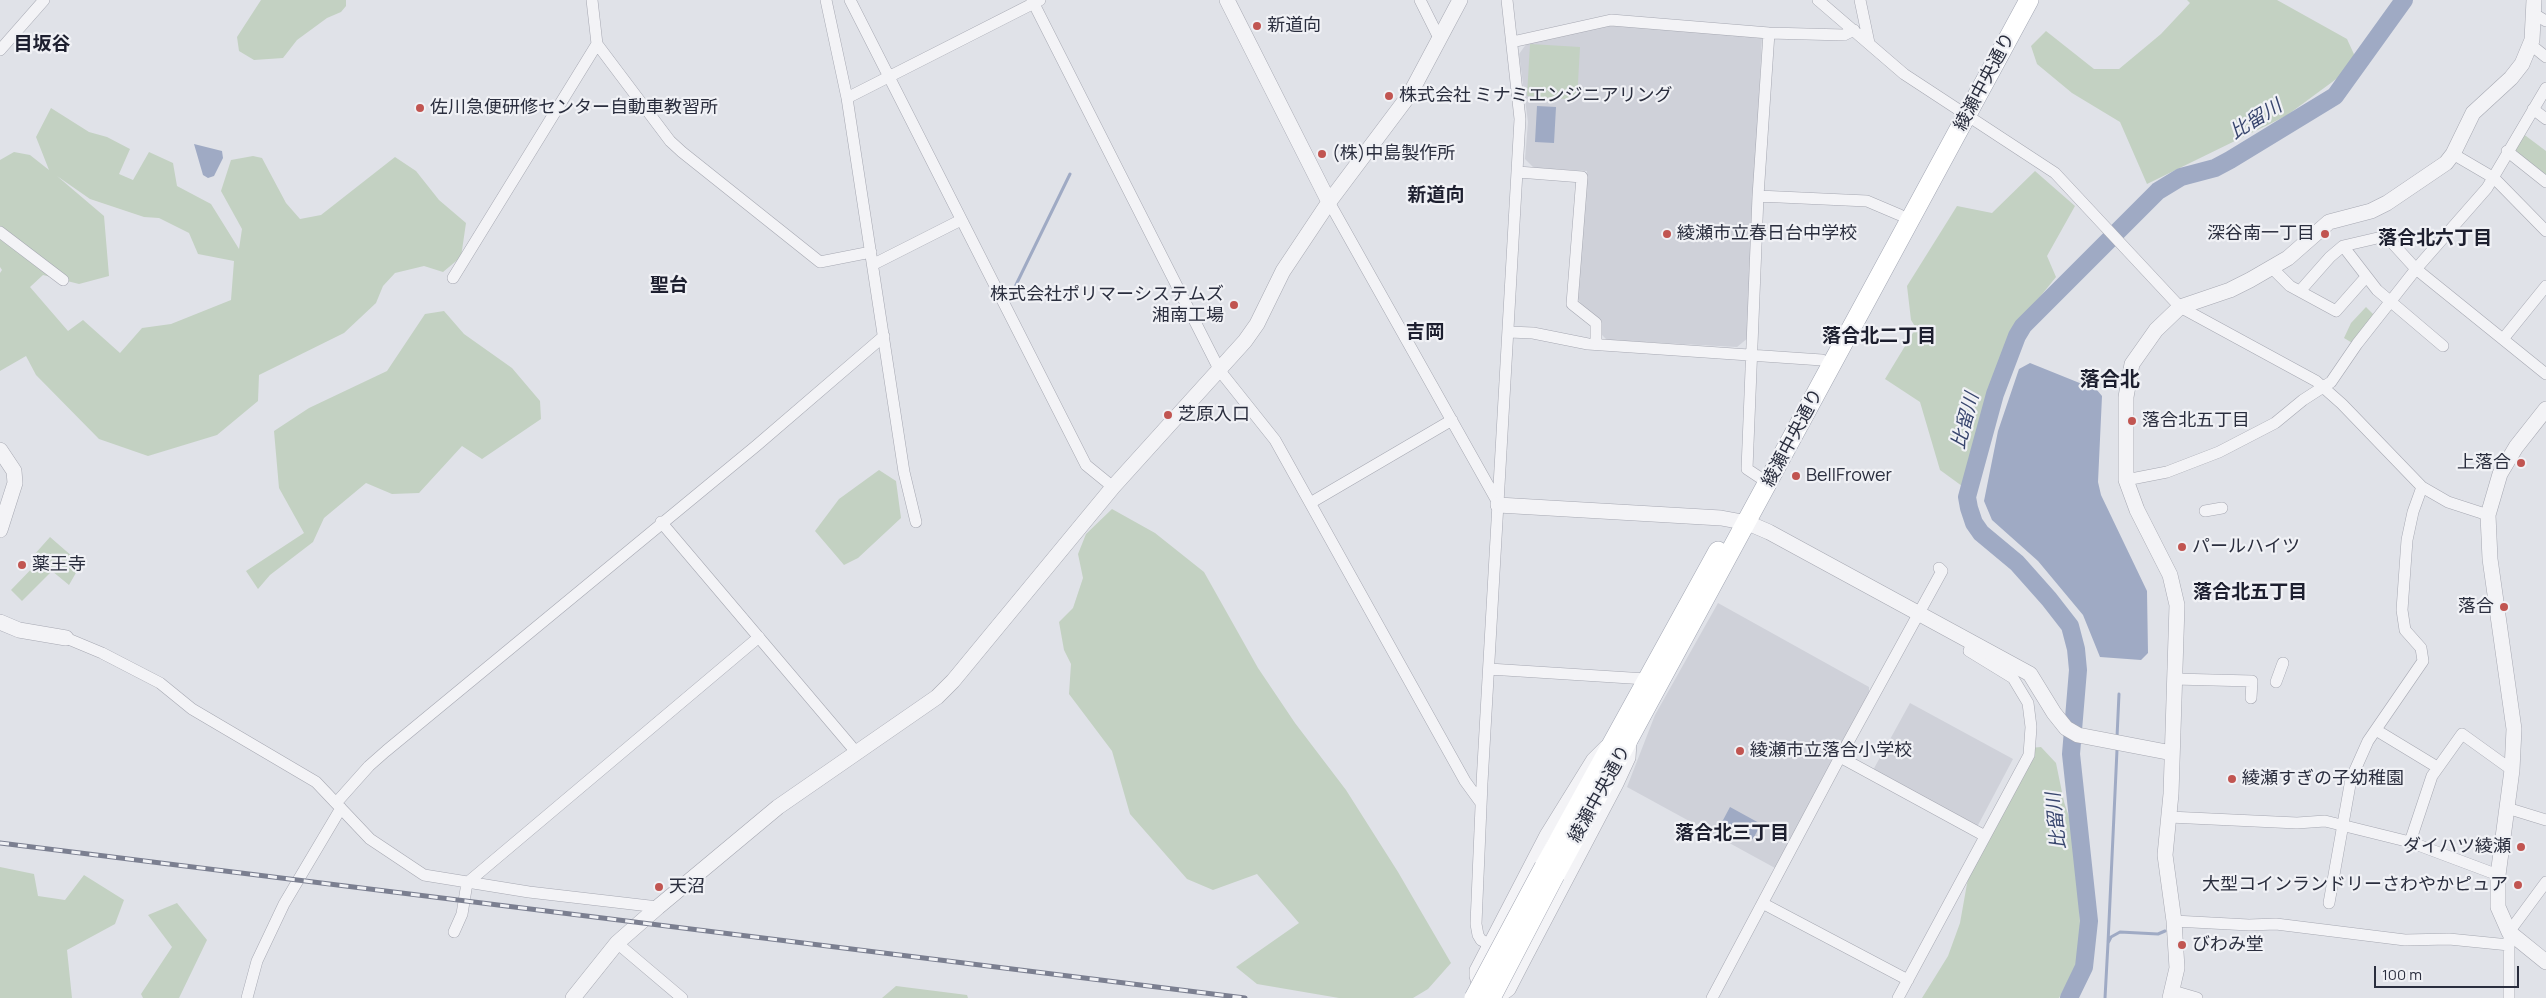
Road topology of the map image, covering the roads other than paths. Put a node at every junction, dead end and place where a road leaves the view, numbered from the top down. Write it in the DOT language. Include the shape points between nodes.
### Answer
graph roads {
  1 [pos="44,0"];
  2 [pos="592,0"];
  3 [pos="826,0"];
  4 [pos="850,0"];
  5 [pos="1227,0"];
  6 [pos="1420,0"];
  7 [pos="1460,0"];
  8 [pos="1507,0"];
  9 [pos="1818,0"];
  10 [pos="1860,0"];
  11 [pos="2016,0"];
  12 [pos="2029,0"];
  13 [pos="1035,1"];
  14 [pos="2538,12"];
  15 [pos="1854,30"];
  16 [pos="1769,32"];
  17 [pos="1440,40"];
  18 [pos="1512,42"];
  19 [pos="1869,43"];
  20 [pos="597,44"];
  21 [pos="2531,45"];
  22 [pos="0,50"];
  23 [pos="2546,57"];
  24 [pos="888,76"];
  25 [pos="2546,88"];
  26 [pos="847,98"];
  27 [pos="2533,109"];
  28 [pos="1963,112"];
  29 [pos="2546,120"];
  30 [pos="2507,151"];
  31 [pos="2453,154"];
  32 [pos="1518,172"];
  33 [pos="2494,178"];
  34 [pos="2546,182"];
  35 [pos="1758,196"];
  36 [pos="1329,202"];
  37 [pos="1900,215"];
  38 [pos="961,220"];
  39 [pos="0,232"];
  40 [pos="2546,232"];
  41 [pos="2343,246"];
  42 [pos="872,258"];
  43 [pos="2272,268"];
  44 [pos="2416,269"];
  45 [pos="2366,277"];
  46 [pos="452,278"];
  47 [pos="63,280"];
  48 [pos="2546,286"];
  49 [pos="2300,291"];
  50 [pos="2390,303"];
  51 [pos="2180,306"];
  52 [pos="1509,332"];
  53 [pos="884,336"];
  54 [pos="2503,339"];
  55 [pos="1596,344"];
  56 [pos="2443,346"];
  57 [pos="1753,354"];
  58 [pos="1822,360"];
  59 [pos="1220,371"];
  60 [pos="2546,374"];
  61 [pos="2324,388"];
  62 [pos="2546,409"];
  63 [pos="1452,420"];
  64 [pos="0,450"];
  65 [pos="1759,476"];
  66 [pos="2126,480"];
  67 [pos="1114,486"];
  68 [pos="2422,487"];
  69 [pos="1312,502"];
  70 [pos="1498,504"];
  71 [pos="2222,508"];
  72 [pos="2205,511"];
  73 [pos="2488,515"];
  74 [pos="661,522"];
  75 [pos="916,522"];
  76 [pos="1742,522"];
  77 [pos="0,530"];
  78 [pos="1939,568"];
  79 [pos="1919,614"];
  80 [pos="0,622"];
  81 [pos="759,637"];
  82 [pos="66,638"];
  83 [pos="1972,642"];
  84 [pos="2283,663"];
  85 [pos="1488,669"];
  86 [pos="1646,679"];
  87 [pos="2174,679"];
  88 [pos="2276,682"];
  89 [pos="2251,698"];
  90 [pos="2376,730"];
  91 [pos="1625,734"];
  92 [pos="856,752"];
  93 [pos="2172,753"];
  94 [pos="1840,757"];
  95 [pos="2437,767"];
  96 [pos="2512,770"];
  97 [pos="1481,803"];
  98 [pos="339,805"];
  99 [pos="2507,808"];
  100 [pos="2169,817"];
  101 [pos="2546,820"];
  102 [pos="2344,825"];
  103 [pos="1985,836"];
  104 [pos="2410,842"];
  105 [pos="1550,871"];
  106 [pos="2498,875"];
  107 [pos="2546,882"];
  108 [pos="467,883"];
  109 [pos="2330,903"];
  110 [pos="1764,904"];
  111 [pos="658,907"];
  112 [pos="2174,921"];
  113 [pos="454,932"];
  114 [pos="2509,939"];
  115 [pos="617,943"];
  116 [pos="1488,944"];
  117 [pos="1525,962"];
  118 [pos="2546,962"];
  119 [pos="1908,980"];
  120 [pos="2172,995"];
  121 [pos="247,998"];
  122 [pos="573,998"];
  123 [pos="682,998"];
  124 [pos="1474,998"];
  125 [pos="1491,998"];
  126 [pos="1712,998"];
  127 [pos="1898,998"];
  128 [pos="2197,998"];
  129 [pos="2509,998"];
  1 -- 22 [label="street"];
  2 -- 20 [label="street"];
  3 -- 26 [label="street"];
  4 -- 24 [label="street"];
  5 -- 36 [label="street"];
  6 -- 17 [label="street"];
  7 -- 17 [label="street"];
  8 -- 18 [label="street"];
  9 -- 15 [label="street"];
  10 -- 19 [label="street"];
  11 -- 28 [label="main road, 綾瀬中央通り"];
  12 -- 28 [label="main road, 綾瀬中央通り"];
  13 -- 24 [label="street"];
  13 -- 59 [label="street"];
  14 -- 21 [label="street"];
  15 -- 16 [label="street" via="1844,35"];
  15 -- 19 [label="street"];
  16 -- 18 [label="street" via="1611,20"];
  16 -- 35 [label="street"];
  17 -- 36 [label="street" via="1410,94"];
  18 -- 32 [label="street" via="1520,119"];
  19 -- 28 [label="street" via="1904,74"];
  20 -- 42 [label="street" via="670,141 820,262"];
  20 -- 46 [label="street"];
  21 -- 23 [label="street"];
  21 -- 31 [label="street" via="2514,75 2469,117"];
  24 -- 26 [label="street"];
  24 -- 38 [label="street"];
  25 -- 27 [label="street"];
  26 -- 42 [label="street"];
  27 -- 29 [label="street"];
  27 -- 30 [label="street"];
  28 -- 37 [label="main road, 綾瀬中央通り"];
  28 -- 51 [label="street" via="2054,173"];
  28 -- 76 [label="main road, 綾瀬中央通り" via="1909,220"];
  30 -- 33 [label="street"];
  30 -- 34 [label="street"];
  31 -- 33 [label="street"];
  31 -- 43 [label="street" via="2440,168 2387,203 2371,211 2329,222 2301,248"];
  32 -- 52 [label="street"];
  32 -- 55 [label="street" via="1582,177 1572,304 1596,324"];
  33 -- 40 [label="street"];
  33 -- 44 [label="street"];
  35 -- 37 [label="street" via="1867,201"];
  35 -- 57 [label="street"];
  36 -- 59 [label="street" via="1283,270 1257,324"];
  36 -- 63 [label="street"];
  37 -- 58 [label="main road, 綾瀬中央通り"];
  38 -- 42 [label="street"];
  38 -- 67 [label="street" via="1086,465"];
  39 -- 47 [label="street"];
  41 -- 44 [label="street" via="2386,236"];
  41 -- 45 [label="street"];
  41 -- 49 [label="street"];
  42 -- 53 [label="street"];
  43 -- 49 [label="street"];
  43 -- 51 [label="street" via="2238,287"];
  44 -- 50 [label="street"];
  44 -- 54 [label="street"];
  45 -- 49 [label="street" via="2336,311"];
  45 -- 50 [label="street"];
  48 -- 54 [label="street"];
  50 -- 56 [label="street"];
  50 -- 61 [label="street"];
  51 -- 61 [label="street" via="2312,378"];
  51 -- 66 [label="street" via="2156,330 2132,364 2126,397"];
  52 -- 55 [label="street"];
  52 -- 70 [label="street"];
  53 -- 74 [label="street"];
  53 -- 75 [label="street" via="904,472"];
  54 -- 60 [label="street"];
  55 -- 57 [label="street"];
  57 -- 58 [label="street"];
  57 -- 65 [label="street" via="1747,469"];
  58 -- 65 [label="main road, 綾瀬中央通り"];
  59 -- 67 [label="street"];
  59 -- 69 [label="street" via="1275,440"];
  61 -- 66 [label="street" via="2303,400 2275,424 2219,452 2167,472"];
  61 -- 68 [label="street"];
  62 -- 73 [label="street" via="2516,446 2500,474"];
  63 -- 69 [label="street"];
  63 -- 70 [label="street"];
  64 -- 77 [label="street" via="14,471 15,483"];
  65 -- 76 [label="main road, 綾瀬中央通り"];
  66 -- 87 [label="street" via="2176,591"];
  67 -- 92 [label="street" via="953,681 937,697"];
  68 -- 73 [label="street" via="2448,502"];
  68 -- 90 [label="street" via="2407,540 2402,610 2405,630 2421,648 2423,661"];
  69 -- 97 [label="street" via="1465,781"];
  70 -- 76 [label="street"];
  70 -- 85 [label="street"];
  71 -- 72 [label="street"];
  73 -- 96 [label="street" via="2490,559 2514,729"];
  74 -- 81 [label="street"];
  74 -- 98 [label="street" via="386,751"];
  76 -- 79 [label="street" via="1770,532"];
  76 -- 86 [label="main road, 綾瀬中央通り"];
  76 -- 91 [label="main road, 綾瀬中央通り"];
  78 -- 79 [label="street" via="1942,571"];
  79 -- 83 [label="street"];
  79 -- 94 [label="street"];
  80 -- 82 [label="street" via="19,630"];
  81 -- 92 [label="street"];
  81 -- 108 [label="street"];
  82 -- 98 [label="street" via="160,683 192,709 316,782"];
  83 -- 93 [label="street" via="2030,674 2054,713 2072,732"];
  83 -- 103 [label="street" via="1969,651 2013,678 2028,702 2030,727 2029,755"];
  84 -- 88 [label="street"];
  85 -- 86 [label="street"];
  85 -- 97 [label="street"];
  86 -- 91 [label="main road, 綾瀬中央通り"];
  87 -- 89 [label="street" via="2252,681"];
  87 -- 93 [label="street"];
  90 -- 95 [label="street"];
  90 -- 102 [label="street" via="2352,779"];
  91 -- 105 [label="main road, 綾瀬中央通り"];
  91 -- 116 [label="street" via="1592,758 1545,836"];
  91 -- 117 [label="street" via="1630,758"];
  92 -- 111 [label="street" via="778,807"];
  93 -- 100 [label="street"];
  94 -- 103 [label="street"];
  94 -- 110 [label="street"];
  95 -- 96 [label="street" via="2462,734"];
  95 -- 104 [label="street"];
  96 -- 99 [label="street"];
  97 -- 116 [label="street" via="1476,924 1478,935"];
  98 -- 108 [label="street" via="370,839 424,875"];
  98 -- 121 [label="street" via="284,904 258,961"];
  99 -- 101 [label="street"];
  99 -- 106 [label="street"];
  100 -- 102 [label="street" via="2262,822 2324,821"];
  100 -- 112 [label="street" via="2165,866"];
  102 -- 104 [label="street"];
  102 -- 109 [label="street"];
  103 -- 119 [label="street"];
  104 -- 106 [label="street"];
  105 -- 124 [label="main road, bridge"];
  105 -- 125 [label="main road, bridge"];
  106 -- 114 [label="street" via="2498,907"];
  107 -- 114 [label="street"];
  108 -- 111 [label="street"];
  108 -- 113 [label="street" via="462,914"];
  110 -- 119 [label="street"];
  110 -- 126 [label="street"];
  111 -- 115 [label="street"];
  112 -- 114 [label="street" via="2276,924 2405,940"];
  112 -- 120 [label="street" via="2176,968"];
  114 -- 118 [label="street"];
  114 -- 129 [label="street"];
  115 -- 122 [label="street"];
  115 -- 123 [label="street"];
  116 -- 117 [label="street"];
  116 -- 117 [label="street" via="1474,976 1477,983 1497,994 1510,990"];
  119 -- 127 [label="street"];
  120 -- 128 [label="street"];
}
